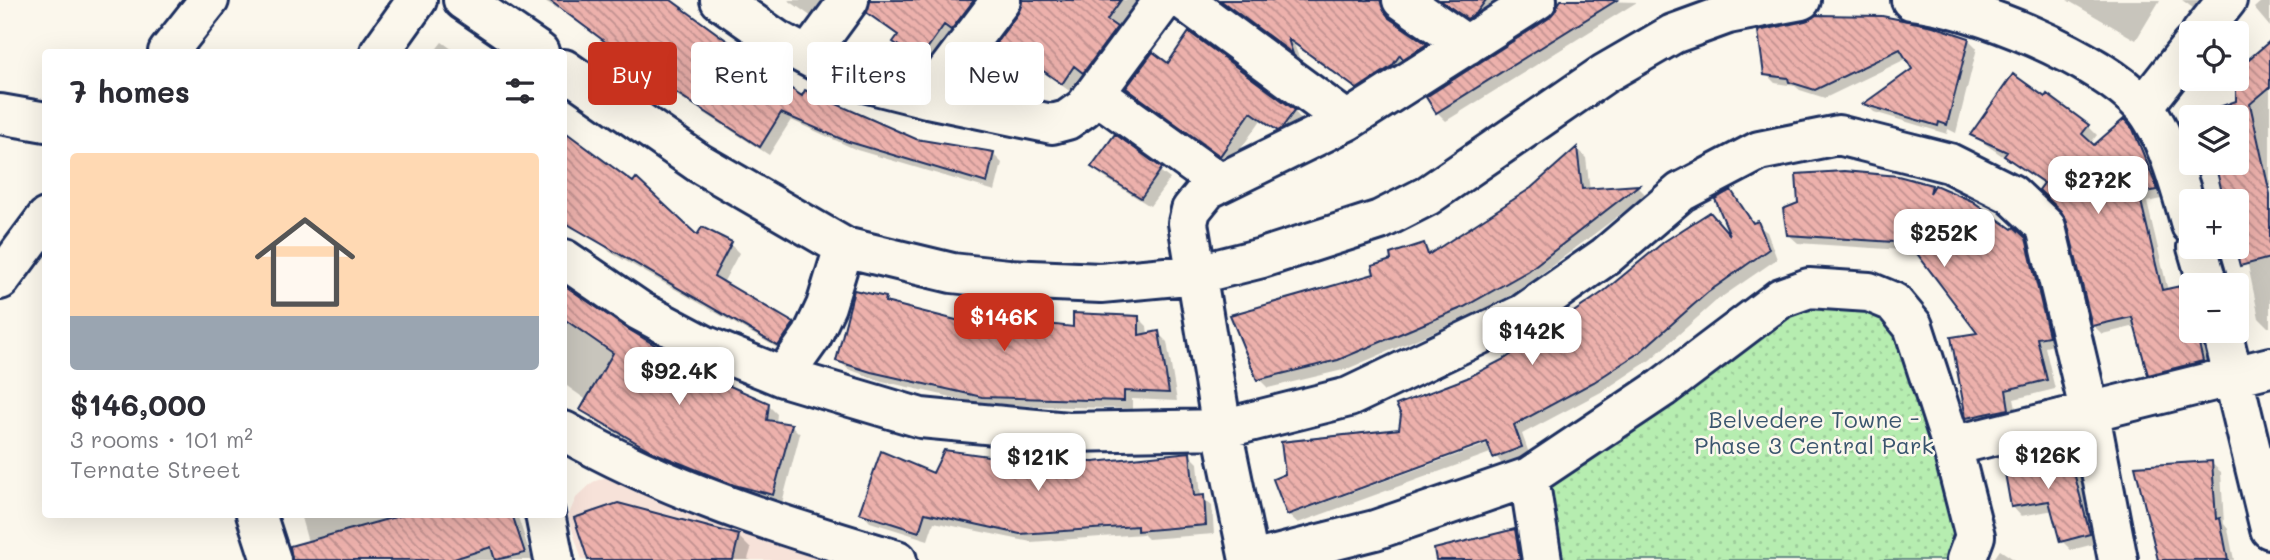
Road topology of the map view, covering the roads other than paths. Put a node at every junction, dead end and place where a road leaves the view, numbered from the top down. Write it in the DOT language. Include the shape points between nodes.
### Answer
graph roads {
  1 [pos="417,0"];
  2 [pos="463,0"];
  3 [pos="720,0"];
  4 [pos="849,0"];
  5 [pos="1001,0"];
  6 [pos="1164,0"];
  7 [pos="1183,0"];
  8 [pos="1402,0"];
  9 [pos="1538,0"];
  10 [pos="1801,0"];
  11 [pos="1911,0"];
  12 [pos="2227,0"];
  13 [pos="191,6"];
  14 [pos="1725,7"];
  15 [pos="2210,21"];
  16 [pos="818,42"];
  17 [pos="1467,45"];
  18 [pos="170,49"];
  19 [pos="382,49"];
  20 [pos="535,49"];
  21 [pos="807,55"];
  22 [pos="2179,61"];
  23 [pos="567,71"];
  24 [pos="931,93"];
  25 [pos="1096,94"];
  26 [pos="931,99"];
  27 [pos="2144,106"];
  28 [pos="0,114"];
  29 [pos="42,121"];
  30 [pos="1347,121"];
  31 [pos="1220,183"];
  32 [pos="2180,189"];
  33 [pos="42,223"];
  34 [pos="844,247"];
  35 [pos="567,261"];
  36 [pos="1198,274"];
  37 [pos="0,280"];
  38 [pos="2231,343"];
  39 [pos="2252,371"];
  40 [pos="782,377"];
  41 [pos="2090,414"];
  42 [pos="1222,429"];
  43 [pos="567,433"];
  44 [pos="1952,446"];
  45 [pos="1529,477"];
  46 [pos="257,518"];
  47 [pos="546,518"];
  48 [pos="2270,529"];
  49 [pos="552,559"];
  50 [pos="271,560"];
  51 [pos="897,560"];
  52 [pos="1248,560"];
  53 [pos="1256,560"];
  54 [pos="1542,560"];
  55 [pos="1966,560"];
  56 [pos="2118,560"];
  1 -- 19 [label="street"];
  2 -- 20 [label="street"];
  3 -- 21 [label="street"];
  4 -- 16 [label="street"];
  5 -- 24 [label="street"];
  6 -- 25 [label="street"];
  7 -- 30 [label="street"];
  8 -- 17 [label="street"];
  9 -- 17 [label="street"];
  10 -- 14 [label="street"];
  11 -- 27 [label="street" via="2019,30 2087,62"];
  12 -- 15 [label="street"];
  13 -- 18 [label="street"];
  14 -- 36 [label="street" via="1604,74 1427,196 1380,220"];
  17 -- 30 [label="street"];
  22 -- 27 [label="street"];
  23 -- 34 [label="street" via="699,163"];
  25 -- 26 [label="street" via="1067,120 1037,123"];
  25 -- 31 [label="street"];
  27 -- 32 [label="street"];
  28 -- 29 [label="street"];
  30 -- 31 [label="street"];
  31 -- 36 [label="street" via="1198,198 1191,210 1188,223"];
  33 -- 37 [label="street"];
  34 -- 36 [label="street" via="952,273 1008,279 1101,283"];
  34 -- 40 [label="street" via="813,336"];
  35 -- 40 [label="street" via="640,311 706,346"];
  36 -- 42 [label="street"];
  38 -- 39 [label="street"];
  39 -- 41 [label="street"];
  39 -- 48 [label="street"];
  40 -- 42 [label="street" via="921,418 1068,432"];
  41 -- 42 [label="street" via="2046,227 2011,194 1950,163 1838,135 1759,151 1692,186 1606,256 1523,314 1349,397"];
  41 -- 44 [label="street"];
  41 -- 56 [label="street"];
  42 -- 52 [label="street"];
  43 -- 51 [label="street" via="653,478 772,524"];
  44 -- 45 [label="street" via="1913,326 1893,302 1869,292 1809,288 1781,298 1672,381"];
  44 -- 55 [label="street" via="1975,536"];
  45 -- 53 [label="street" via="1375,530"];
  45 -- 54 [label="street"];
  46 -- 50 [label="street"];
  47 -- 49 [label="street"];
}
